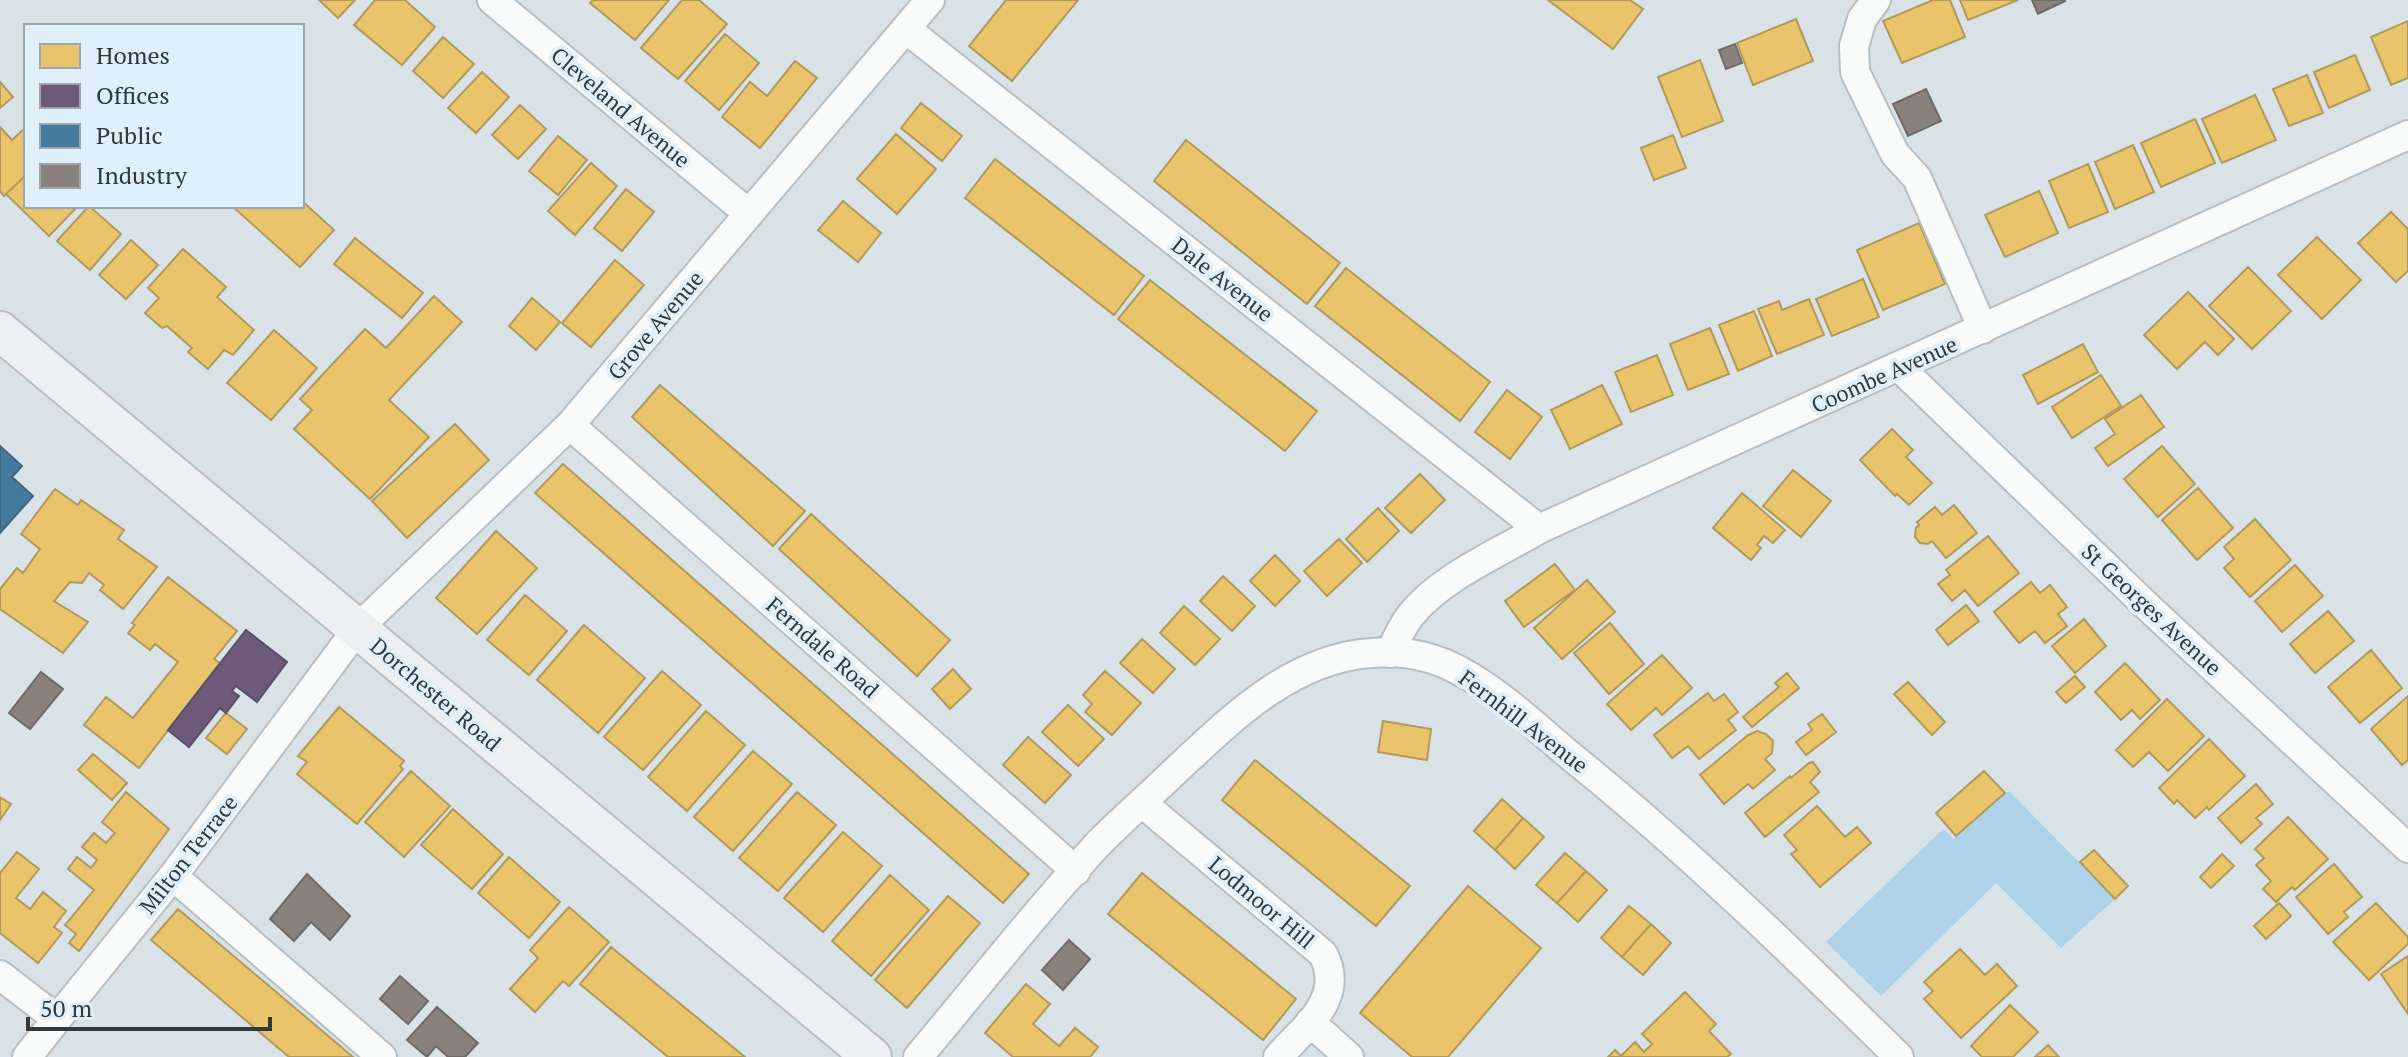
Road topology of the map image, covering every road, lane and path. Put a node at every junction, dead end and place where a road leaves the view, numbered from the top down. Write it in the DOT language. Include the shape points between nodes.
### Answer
graph roads {
  1 [pos="492,0"];
  2 [pos="930,0"];
  3 [pos="1876,0"];
  4 [pos="906,29"];
  5 [pos="2408,135"];
  6 [pos="749,214"];
  7 [pos="1983,329"];
  8 [pos="0,331"];
  9 [pos="1899,367"];
  10 [pos="570,425"];
  11 [pos="1539,529"];
  12 [pos="358,628"];
  13 [pos="1390,653"];
  14 [pos="1142,803"];
  15 [pos="2408,848"];
  16 [pos="1076,871"];
  17 [pos="173,876"];
  18 [pos="0,975"];
  19 [pos="57,1019"];
  20 [pos="1310,1022"];
  21 [pos="27,1057"];
  22 [pos="382,1057"];
  23 [pos="872,1057"];
  24 [pos="918,1057"];
  25 [pos="1278,1057"];
  26 [pos="1349,1057"];
  27 [pos="1899,1057"];
  1 -- 6 [label="street, Cleveland Avenue"];
  2 -- 4 [label="street, Grove Avenue"];
  3 -- 7 [label="street" via="1858,32 1855,72 1895,154 1917,178"];
  4 -- 6 [label="street, Grove Avenue"];
  4 -- 11 [label="street, Dale Avenue"];
  5 -- 7 [label="street, Coombe Avenue"];
  6 -- 10 [label="street, Grove Avenue"];
  7 -- 9 [label="street, Coombe Avenue"];
  8 -- 12 [label="main road, Dorchester Road"];
  9 -- 11 [label="street, Coombe Avenue"];
  9 -- 15 [label="street, St Georges Avenue"];
  10 -- 12 [label="street, Grove Avenue"];
  10 -- 16 [label="street, Ferndale Road"];
  11 -- 13 [label="street, Coombe Avenue" via="1420,605"];
  12 -- 17 [label="street, Milton Terrace"];
  12 -- 23 [label="main road, Dorchester Road"];
  13 -- 14 [label="street, Fernhill Avenue" via="1322,664 1261,695"];
  13 -- 27 [label="street, Fernhill Avenue" via="1447,665 1480,683 1649,822"];
  14 -- 16 [label="street, Fernhill Avenue"];
  14 -- 20 [label="street, Lodmoor Hill" via="1323,954 1330,976 1328,997"];
  16 -- 24 [label="street, Fernhill Avenue"];
  17 -- 19 [label="street, Milton Terrace"];
  17 -- 22 [label="street"];
  18 -- 19 [label="street"];
  19 -- 21 [label="street, Milton Terrace"];
  20 -- 25 [label="street, Lodmoor Hill"];
  20 -- 26 [label="street"];
}
